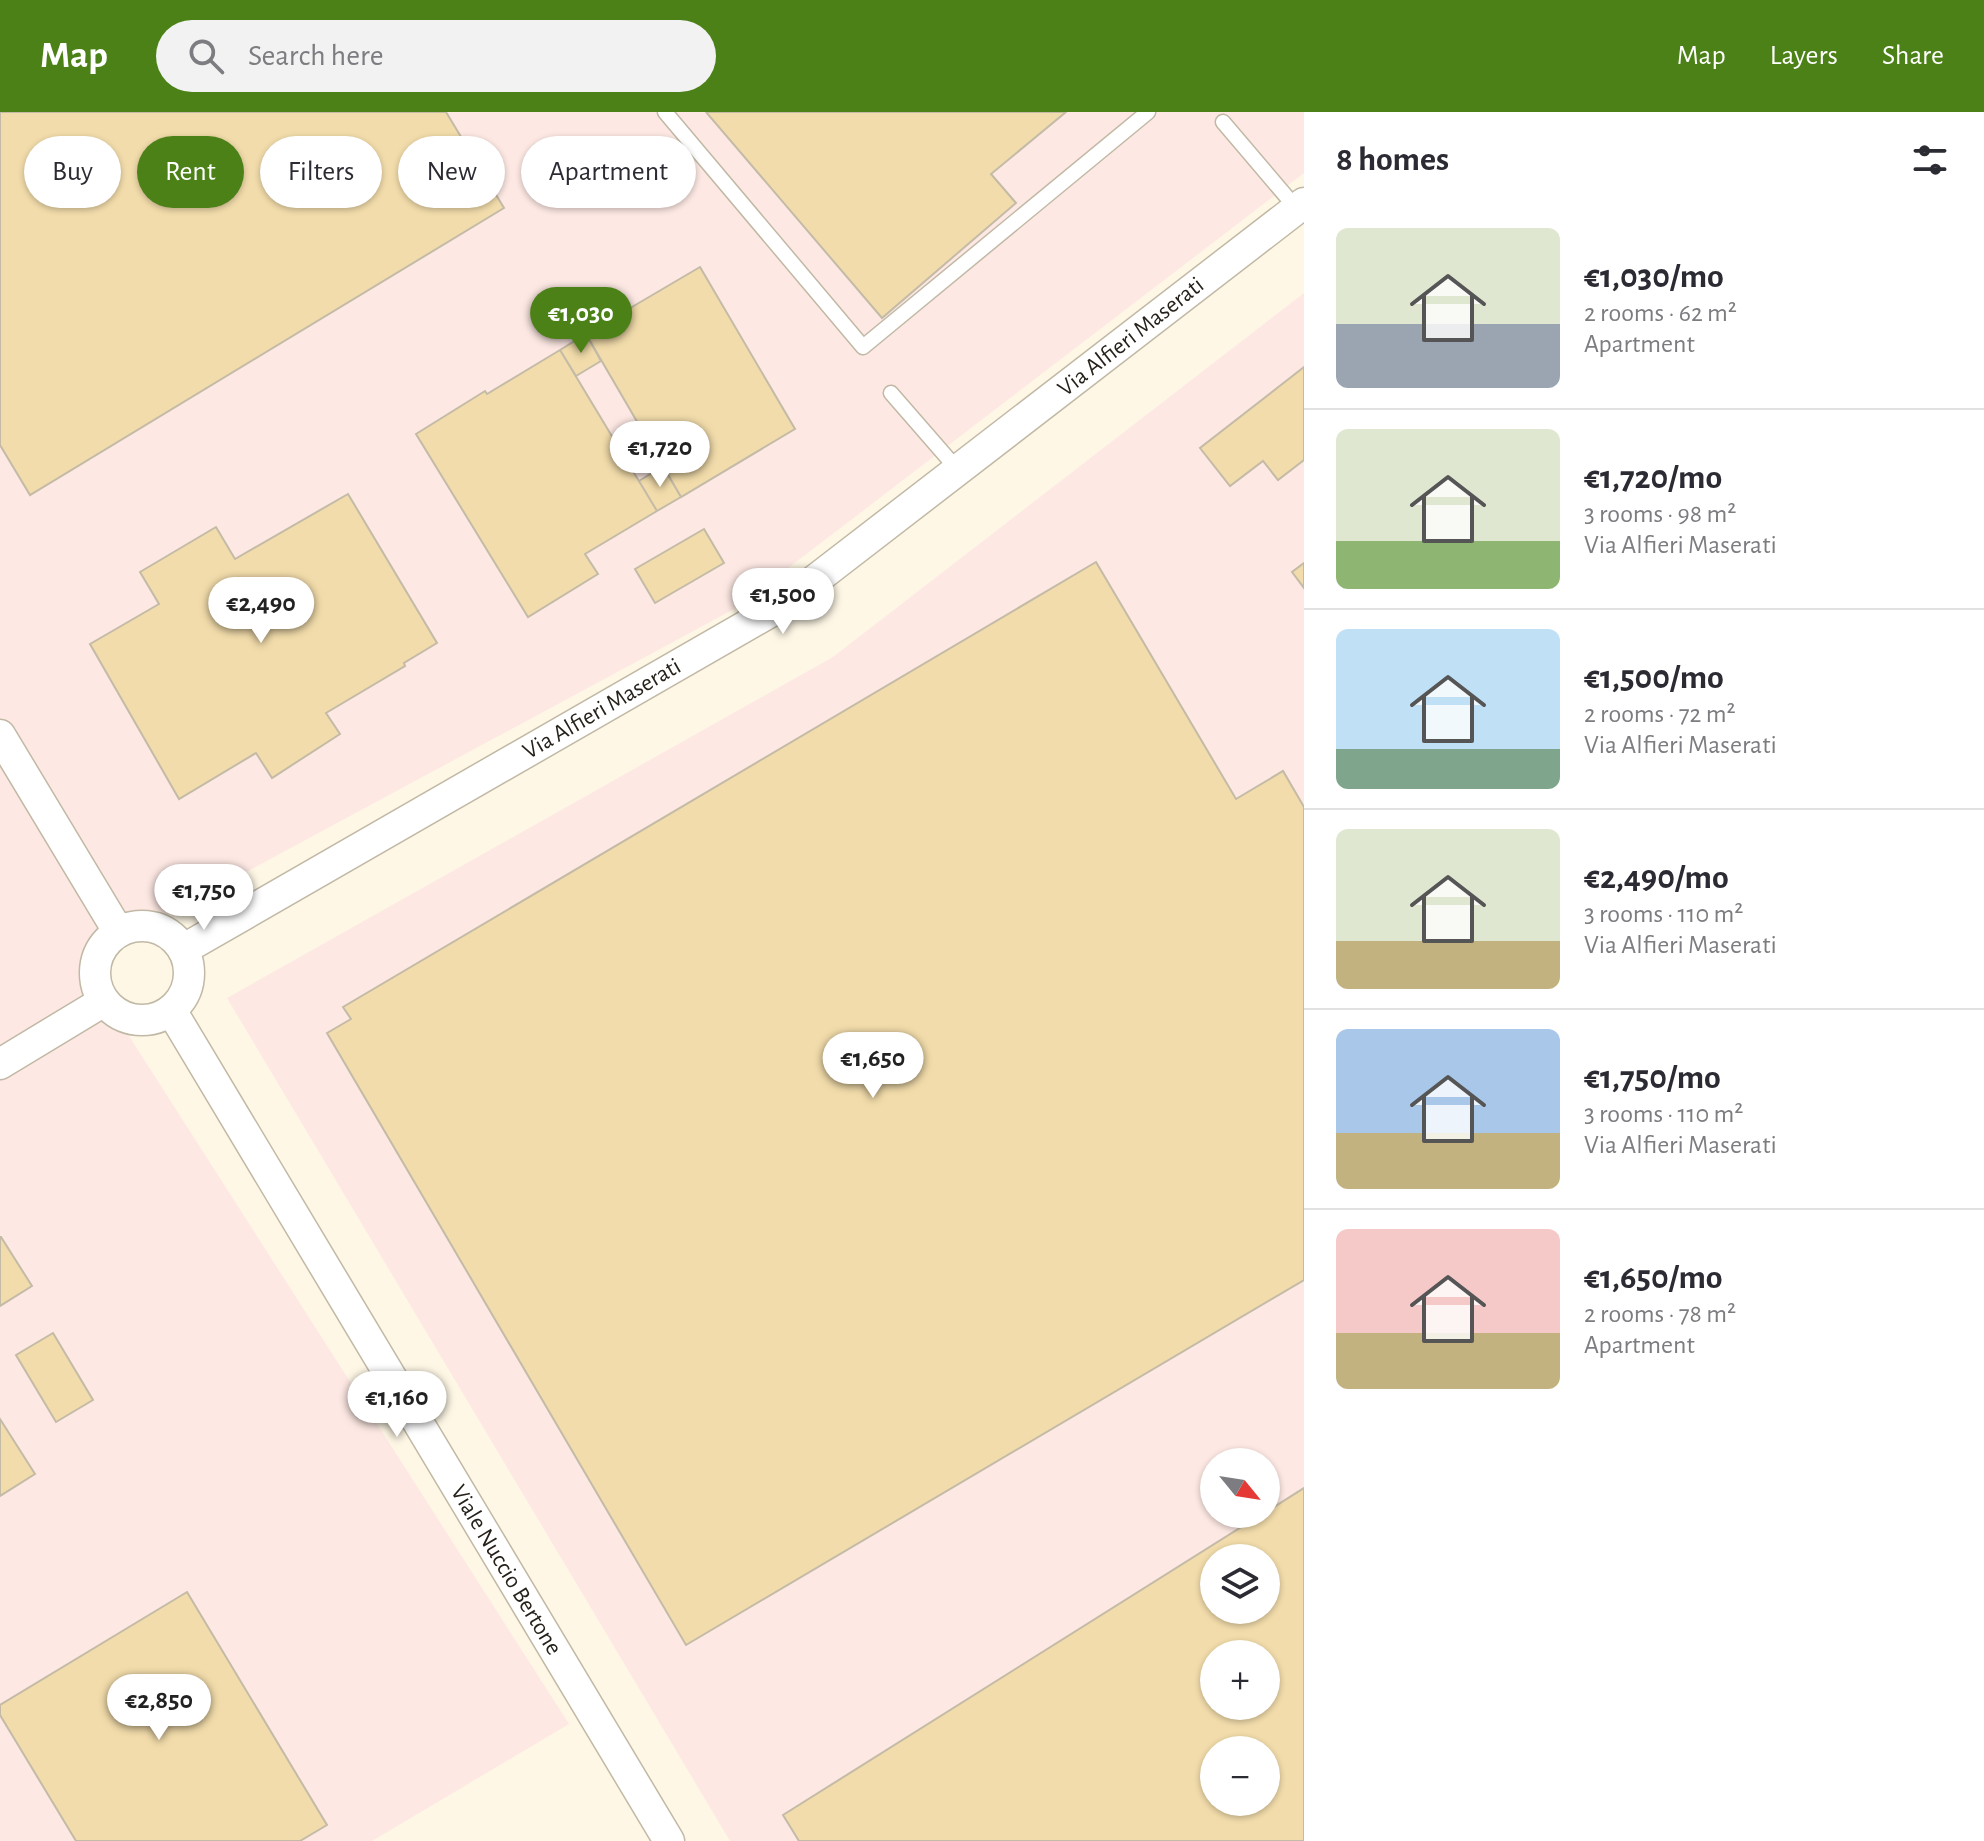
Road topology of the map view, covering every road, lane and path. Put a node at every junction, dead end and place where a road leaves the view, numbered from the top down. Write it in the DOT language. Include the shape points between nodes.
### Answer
graph roads {
  1 [pos="665,112"];
  2 [pos="1148,112"];
  3 [pos="1223,122"];
  4 [pos="1300,206"];
  5 [pos="891,393"];
  6 [pos="958,470"];
  7 [pos="0,735"];
  8 [pos="118,931"];
  9 [pos="184,949"];
  10 [pos="104,1001"];
  11 [pos="171,1010"];
  12 [pos="0,1064"];
  13 [pos="669,1841"];
  1 -- 2 [label="lane" via="863,347"];
  3 -- 4 [label="lane"];
  4 -- 6 [label="street, Via Alfieri Maserati"];
  5 -- 6 [label="lane"];
  6 -- 9 [label="street, Via Alfieri Maserati" via="784,604"];
  7 -- 8 [label="street"];
  8 -- 9 [label="street" via="132,926 162,929"];
  8 -- 10 [label="street" via="98,955 97,987"];
  9 -- 11 [label="street" via="189,975"];
  10 -- 11 [label="street" via="128,1018 143,1020"];
  10 -- 12 [label="street"];
  11 -- 13 [label="street, Viale Nuccio Bertone"];
}
